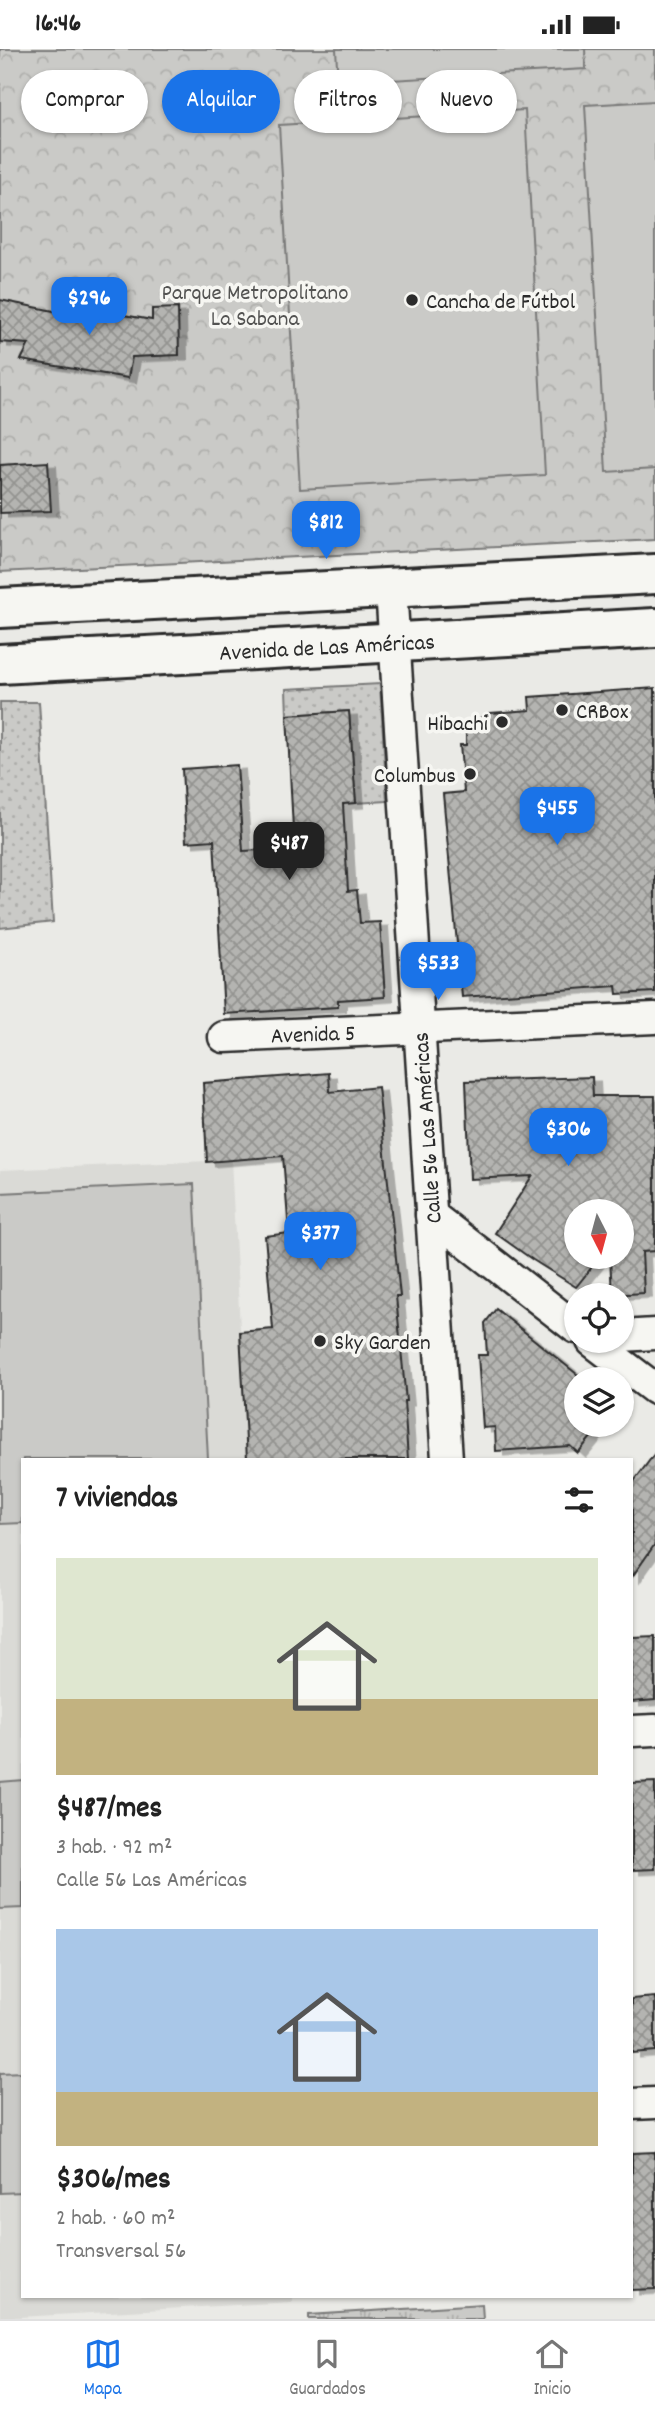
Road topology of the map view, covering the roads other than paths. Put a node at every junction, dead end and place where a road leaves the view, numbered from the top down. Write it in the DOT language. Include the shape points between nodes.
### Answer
graph roads {
  1 [pos="655,574"];
  2 [pos="391,588"];
  3 [pos="0,608"];
  4 [pos="655,628"];
  5 [pos="393,642"];
  6 [pos="0,664"];
  7 [pos="655,1018"];
  8 [pos="419,1029"];
  9 [pos="224,1037"];
  10 [pos="431,1215"];
  11 [pos="564,1319"];
  12 [pos="655,1334"];
  13 [pos="634,1335"];
  14 [pos="608,1353"];
  15 [pos="655,1389"];
  16 [pos="447,1458"];
  17 [pos="655,1730"];
  18 [pos="633,1731"];
  19 [pos="655,2103"];
  20 [pos="633,2104"];
  1 -- 2 [label="main road"];
  2 -- 3 [label="main road"];
  2 -- 5 [label="street, Calle 56 Las Américas"];
  4 -- 5 [label="main road, Avenida de Las Américas"];
  5 -- 6 [label="main road, Avenida de Las Américas"];
  5 -- 8 [label="street, Calle 56 Las Américas"];
  7 -- 8 [label="street, Avenida 5"];
  8 -- 9 [label="street, Avenida 5"];
  8 -- 10 [label="street, Calle 56 Las Américas"];
  10 -- 11 [label="street"];
  10 -- 16 [label="street, Calle 56 Las Américas"];
  12 -- 13 [label="street"];
  14 -- 15 [label="street"];
  17 -- 18 [label="street"];
  19 -- 20 [label="street"];
}
